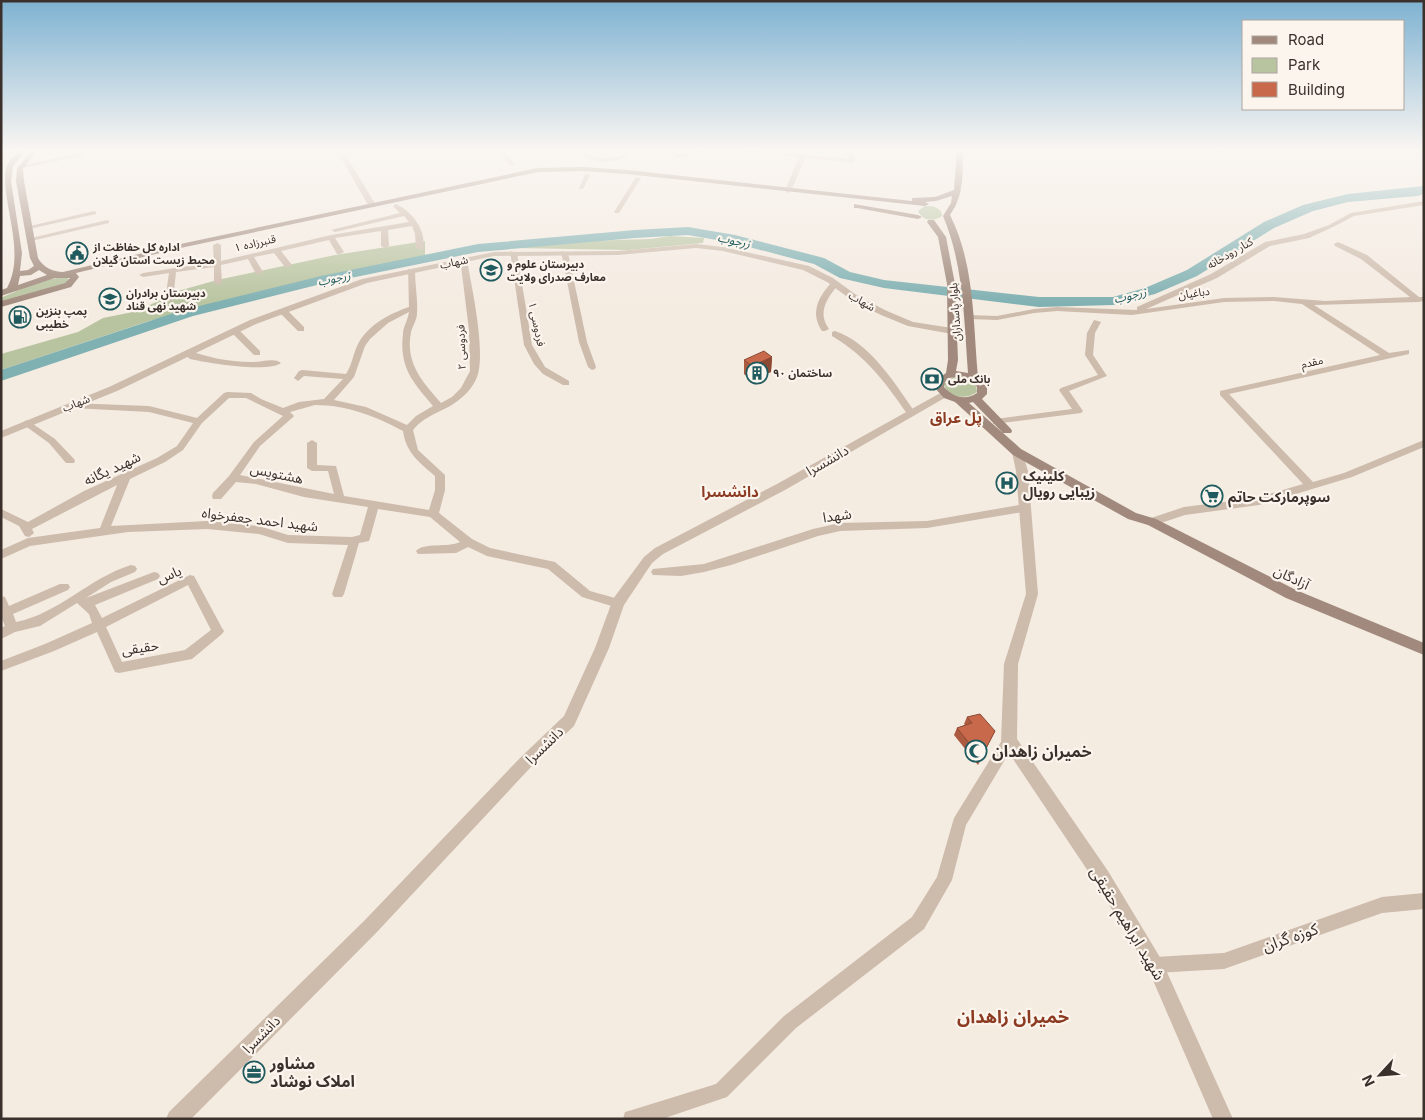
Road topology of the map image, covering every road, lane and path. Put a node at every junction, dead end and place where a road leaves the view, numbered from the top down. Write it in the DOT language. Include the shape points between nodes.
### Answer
graph roads {
  1 [pos="9,201"];
  2 [pos="24,201"];
  3 [pos="370,201"];
  4 [pos="390,201"];
  5 [pos="419,201"];
  6 [pos="624,201"];
  7 [pos="812,201"];
  8 [pos="890,201"];
  9 [pos="893,201"];
  10 [pos="938,201"];
  11 [pos="955,201"];
  12 [pos="1424,203"];
  13 [pos="927,204"];
  14 [pos="372,205"];
  15 [pos="396,206"];
  16 [pos="885,211"];
  17 [pos="617,212"];
  18 [pos="94,213"];
  19 [pos="404,214"];
  20 [pos="947,215"];
  21 [pos="918,217"];
  22 [pos="107,222"];
  23 [pos="931,222"];
  24 [pos="415,223"];
  25 [pos="29,227"];
  26 [pos="384,229"];
  27 [pos="332,234"];
  28 [pos="247,235"];
  29 [pos="31,239"];
  30 [pos="1338,244"];
  31 [pos="217,245"];
  32 [pos="385,246"];
  33 [pos="420,248"];
  34 [pos="276,250"];
  35 [pos="340,252"];
  36 [pos="513,253"];
  37 [pos="564,253"];
  38 [pos="250,256"];
  39 [pos="464,260"];
  40 [pos="116,264"];
  41 [pos="217,264"];
  42 [pos="288,265"];
  43 [pos="38,266"];
  44 [pos="173,270"];
  45 [pos="411,271"];
  46 [pos="259,272"];
  47 [pos="16,274"];
  48 [pos="54,275"];
  49 [pos="143,275"];
  50 [pos="70,277"];
  51 [pos="218,283"];
  52 [pos="835,284"];
  53 [pos="11,289"];
  54 [pos="1,293"];
  55 [pos="169,300"];
  56 [pos="1421,300"];
  57 [pos="1304,301"];
  58 [pos="1,304"];
  59 [pos="413,308"];
  60 [pos="283,311"];
  61 [pos="1132,313"];
  62 [pos="968,317"];
  63 [pos="1097,322"];
  64 [pos="825,328"];
  65 [pos="300,329"];
  66 [pos="235,331"];
  67 [pos="952,331"];
  68 [pos="835,334"];
  69 [pos="1406,352"];
  70 [pos="188,353"];
  71 [pos="257,353"];
  72 [pos="1387,356"];
  73 [pos="276,362"];
  74 [pos="592,367"];
  75 [pos="951,375"];
  76 [pos="350,377"];
  77 [pos="298,378"];
  78 [pos="973,378"];
  79 [pos="566,383"];
  80 [pos="944,394"];
  81 [pos="976,399"];
  82 [pos="959,400"];
  83 [pos="327,401"];
  84 [pos="73,405"];
  85 [pos="438,406"];
  86 [pos="283,411"];
  87 [pos="910,413"];
  88 [pos="199,421"];
  89 [pos="996,422"];
  90 [pos="27,423"];
  91 [pos="408,430"];
  92 [pos="4,433"];
  93 [pos="312,443"];
  94 [pos="1424,443"];
  95 [pos="1017,452"];
  96 [pos="70,461"];
  97 [pos="1034,462"];
  98 [pos="1022,471"];
  99 [pos="125,478"];
  100 [pos="234,478"];
  101 [pos="1310,485"];
  102 [pos="217,496"];
  103 [pos="340,499"];
  104 [pos="374,504"];
  105 [pos="1025,508"];
  106 [pos="1,512"];
  107 [pos="433,514"];
  108 [pos="1152,522"];
  109 [pos="26,528"];
  110 [pos="104,531"];
  111 [pos="355,540"];
  112 [pos="28,542"];
  113 [pos="468,542"];
  114 [pos="422,551"];
  115 [pos="1,555"];
  116 [pos="131,569"];
  117 [pos="657,572"];
  118 [pos="154,576"];
  119 [pos="64,587"];
  120 [pos="338,594"];
  121 [pos="1,600"];
  122 [pos="81,601"];
  123 [pos="618,603"];
  124 [pos="6,612"];
  125 [pos="100,624"];
  126 [pos="7,631"];
  127 [pos="1424,649"];
  128 [pos="188,655"];
  129 [pos="1,666"];
  130 [pos="1009,741"];
  131 [pos="1424,901"];
  132 [pos="1155,965"];
  133 [pos="176,1119"];
  134 [pos="632,1119"];
  135 [pos="1224,1119"];
  1 -- 47 [label="main road" via="18,253"];
  2 -- 25 [label="main road"];
  3 -- 14 [label="street"];
  4 -- 14 [label="main road"];
  5 -- 15 [label="main road"];
  6 -- 17 [label="street"];
  7 -- 16 [label="main road"];
  8 -- 16 [label="main road" via="897,206"];
  9 -- 13 [label="main road"];
  10 -- 13 [label="main road"];
  11 -- 20 [label="main road"];
  12 -- 61 [label="street, کنار رودخانه" via="1353,214 1306,236 1268,244 1214,276"];
  13 -- 20 [label="main road" via="940,206"];
  13 -- 21 [label="main road" via="914,210"];
  14 -- 28 [label="main road"];
  15 -- 19 [label="street"];
  15 -- 28 [label="main road"];
  16 -- 21 [label="main road"];
  18 -- 25 [label="street"];
  19 -- 24 [label="street"];
  19 -- 27 [label="street"];
  20 -- 23 [label="main road" via="940,221"];
  20 -- 62 [label="main road, بلوار پاسداران" via="956,237 966,285"];
  21 -- 23 [label="main road"];
  22 -- 29 [label="street"];
  23 -- 67 [label="main road, بلوار پاسداران" via="942,237 951,284"];
  24 -- 26 [label="street, قنبرزاده ۱"];
  24 -- 33 [label="street" via="420,235"];
  25 -- 29 [label="main road"];
  26 -- 27 [label="street, قنبرزاده ۱"];
  26 -- 32 [label="street"];
  27 -- 34 [label="street, قنبرزاده ۱"];
  27 -- 35 [label="street"];
  28 -- 31 [label="main road"];
  28 -- 40 [label="main road"];
  29 -- 43 [label="main road"];
  30 -- 56 [label="street" via="1364,257"];
  31 -- 40 [label="main road"];
  31 -- 41 [label="street, قنبرزاده ۱"];
  34 -- 38 [label="street, قنبرزاده ۱"];
  34 -- 42 [label="street"];
  36 -- 37 [label="street, شهاب"];
  36 -- 39 [label="street, شهاب"];
  36 -- 79 [label="street, فردوسی ۱" via="528,345 534,359 547,374"];
  37 -- 52 [label="street, شهاب" via="709,247 806,268"];
  37 -- 74 [label="street" via="583,342"];
  38 -- 41 [label="street, قنبرزاده ۱"];
  38 -- 46 [label="street"];
  39 -- 45 [label="street, شهاب"];
  39 -- 85 [label="street, فردوسی ۲" via="474,372 467,388"];
  40 -- 50 [label="main road"];
  41 -- 44 [label="street, قنبرزاده ۱"];
  41 -- 51 [label="street, قنبرزاده ۱"];
  43 -- 47 [label="main road" via="33,272"];
  43 -- 48 [label="main road"];
  44 -- 49 [label="street, قنبرزاده ۱"];
  44 -- 55 [label="street"];
  45 -- 59 [label="street"];
  45 -- 60 [label="street, شهاب" via="365,281"];
  47 -- 53 [label="main road"];
  48 -- 50 [label="main road"];
  48 -- 53 [label="main road"];
  50 -- 58 [label="main road" via="50,290"];
  52 -- 64 [label="street" via="824,294 820,308 821,324"];
  52 -- 67 [label="street, شهاب" via="856,299 911,324"];
  53 -- 54 [label="main road"];
  56 -- 57 [label="street, دباغیان"];
  57 -- 61 [label="street, دباغیان" via="1224,300"];
  57 -- 72 [label="street"];
  59 -- 76 [label="street" via="396,314 369,335 361,344"];
  59 -- 85 [label="street" via="406,356 415,379"];
  60 -- 65 [label="street"];
  60 -- 66 [label="street, شهاب"];
  61 -- 62 [label="street, دباغیان" via="1057,309 997,318"];
  62 -- 78 [label="main road, بلوار پاسداران"];
  63 -- 89 [label="street" via="1091,333 1089,355 1103,376 1064,390 1078,411"];
  66 -- 70 [label="street, شهاب"];
  66 -- 71 [label="street"];
  67 -- 75 [label="main road, بلوار پاسداران"];
  68 -- 87 [label="street" via="867,355 885,375"];
  69 -- 72 [label="street, مقدم"];
  70 -- 73 [label="street" via="193,357 250,365"];
  70 -- 84 [label="street, شهاب"];
  72 -- 101 [label="street, مقدم" via="1223,393"];
  75 -- 78 [label="main road"];
  75 -- 80 [label="main road" via="942,378 939,384"];
  76 -- 77 [label="street" via="302,373"];
  76 -- 83 [label="street"];
  78 -- 81 [label="main road, بلوار پاسداران" via="983,391"];
  80 -- 82 [label="main road"];
  80 -- 87 [label="street, دانشسرا"];
  81 -- 82 [label="main road"];
  81 -- 89 [label="main road, آزادگان"];
  82 -- 95 [label="main road, آزادگان"];
  83 -- 86 [label="street"];
  83 -- 91 [label="street" via="347,404"];
  84 -- 88 [label="street" via="149,409"];
  84 -- 90 [label="street, شهاب"];
  85 -- 91 [label="street, فردوسی ۲" via="417,418"];
  86 -- 88 [label="street, شهید یگانه" via="255,401 248,395 227,395"];
  86 -- 100 [label="street, هشتویس" via="289,416 256,445"];
  87 -- 123 [label="street, دانشسرا" via="781,487 659,551 648,560"];
  88 -- 99 [label="street, شهید یگانه" via="180,448"];
  89 -- 108 [label="main road, آزادگان" via="1034,454 1140,510"];
  90 -- 92 [label="street, شهاب"];
  90 -- 96 [label="street" via="52,441"];
  91 -- 107 [label="street" via="408,442 416,456 440,475 440,490"];
  93 -- 103 [label="street" via="312,468 332,468"];
  94 -- 101 [label="street" via="1348,475"];
  95 -- 97 [label="main road, آزادگان"];
  95 -- 98 [label="street"];
  97 -- 98 [label="street" via="1026,463"];
  97 -- 108 [label="main road, آزادگان" via="1132,516"];
  98 -- 105 [label="street"];
  99 -- 109 [label="street, شهید یگانه"];
  99 -- 110 [label="street"];
  100 -- 102 [label="street"];
  100 -- 103 [label="street, هشتویس"];
  101 -- 108 [label="street" via="1255,502 1184,511"];
  103 -- 104 [label="street, هشتویس"];
  104 -- 107 [label="street, هشتویس"];
  104 -- 111 [label="street" via="365,538"];
  105 -- 117 [label="street, شهدا" via="938,524 842,527 799,537 719,566 676,573"];
  105 -- 130 [label="street" via="1032,594 1011,664"];
  106 -- 109 [label="street"];
  107 -- 113 [label="street"];
  108 -- 127 [label="main road, آزادگان" via="1291,594"];
  109 -- 112 [label="street"];
  110 -- 111 [label="street, شهید احمد جعفرخواه" via="206,525 259,530 288,539"];
  110 -- 112 [label="street, شهید احمد جعفرخواه"];
  111 -- 120 [label="street"];
  112 -- 115 [label="street, شهید احمد جعفرخواه"];
  113 -- 114 [label="street" via="456,549"];
  113 -- 123 [label="street" via="487,552 551,565 586,594"];
  116 -- 122 [label="street" via="107,579"];
  118 -- 122 [label="street"];
  119 -- 124 [label="street"];
  121 -- 124 [label="street"];
  122 -- 125 [label="street, حقیقی" via="94,611"];
  122 -- 126 [label="street" via="36,623"];
  123 -- 133 [label="street, دانشسرا" via="569,721 370,927"];
  124 -- 126 [label="street"];
  125 -- 128 [label="street, حقیقی" via="119,668"];
  125 -- 128 [label="street, یاس" via="190,579 218,631"];
  125 -- 129 [label="street" via="50,646 40,654"];
  130 -- 132 [label="street, شهید ابراهیم حقیقی" via="1102,877"];
  130 -- 134 [label="street" via="959,823 944,880 918,923 790,1022 720,1091"];
  131 -- 132 [label="street, کوزه گران" via="1382,905 1224,961"];
  132 -- 135 [label="street, شهید ابراهیم حقیقی"];
}
